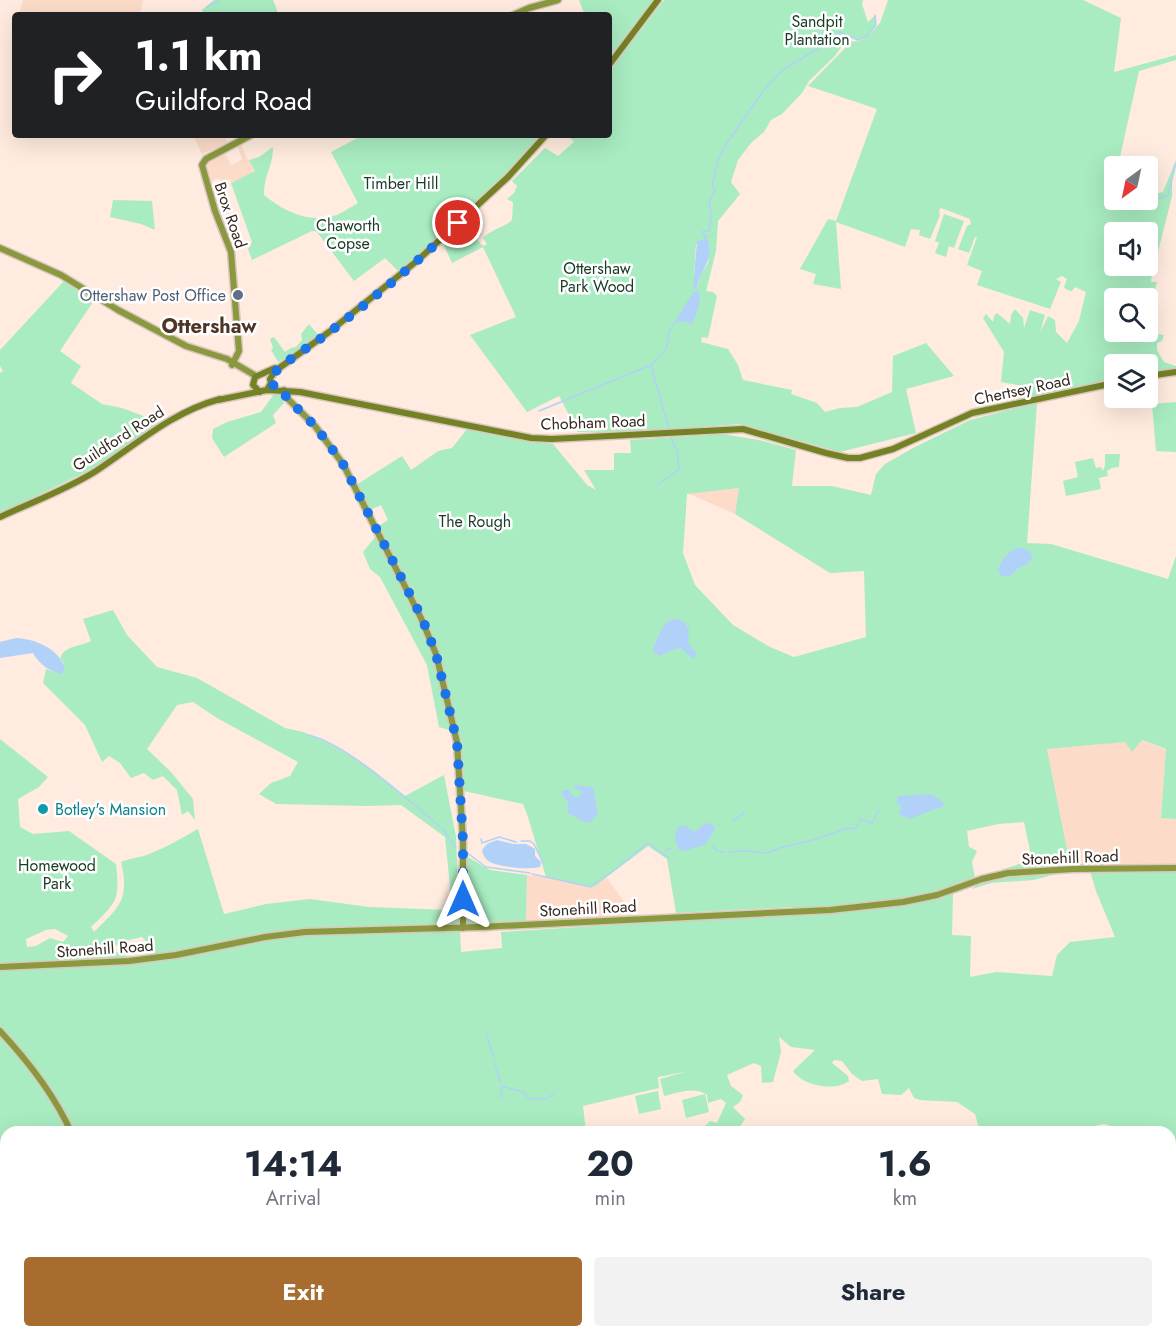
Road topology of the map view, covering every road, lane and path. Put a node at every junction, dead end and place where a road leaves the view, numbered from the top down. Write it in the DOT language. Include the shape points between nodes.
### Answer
graph roads {
  1 [pos="558,0"];
  2 [pos="658,0"];
  3 [pos="520,12"];
  4 [pos="612,60"];
  5 [pos="245,138"];
  6 [pos="543,138"];
  7 [pos="0,248"];
  8 [pos="301,353"];
  9 [pos="233,364"];
  10 [pos="1176,372"];
  11 [pos="1158,375"];
  12 [pos="256,379"];
  13 [pos="269,384"];
  14 [pos="1104,385"];
  15 [pos="283,390"];
  16 [pos="260,392"];
  17 [pos="218,400"];
  18 [pos="871,456"];
  19 [pos="0,517"];
  20 [pos="1176,868"];
  21 [pos="463,928"];
  22 [pos="0,967"];
  23 [pos="0,1030"];
  24 [pos="68,1126"];
  1 -- 3 [label="street"];
  2 -- 4 [label="main road"];
  5 -- 9 [label="street, Brox Road" via="202,165 231,252 239,351"];
  6 -- 8 [label="main road, Guildford Road" via="508,177 418,261"];
  7 -- 9 [label="street" via="61,275 186,346"];
  8 -- 12 [label="main road, Guildford Road"];
  8 -- 13 [label="main road, Guildford Road" via="274,371"];
  9 -- 12 [label="street"];
  10 -- 11 [label="main road"];
  12 -- 13 [label="main road"];
  12 -- 16 [label="main road"];
  12 -- 17 [label="main road, Guildford Road" via="244,393"];
  13 -- 15 [label="main road, Chobham Road"];
  13 -- 16 [label="main road, Guildford Road"];
  14 -- 18 [label="main road, Chertsey Road" via="972,413"];
  15 -- 18 [label="main road, Chobham Road" via="531,438 743,429 848,458"];
  15 -- 21 [label="street" via="343,464 422,618 436,654 457,742"];
  16 -- 17 [label="main road, Guildford Road"];
  17 -- 19 [label="main road, Guildford Road" via="175,417 95,472"];
  20 -- 21 [label="street, Stonehill Road" via="1008,873 937,896 830,910"];
  21 -- 22 [label="street, Stonehill Road" via="305,932 129,961"];
  23 -- 24 [label="street" via="33,1068"];
}
